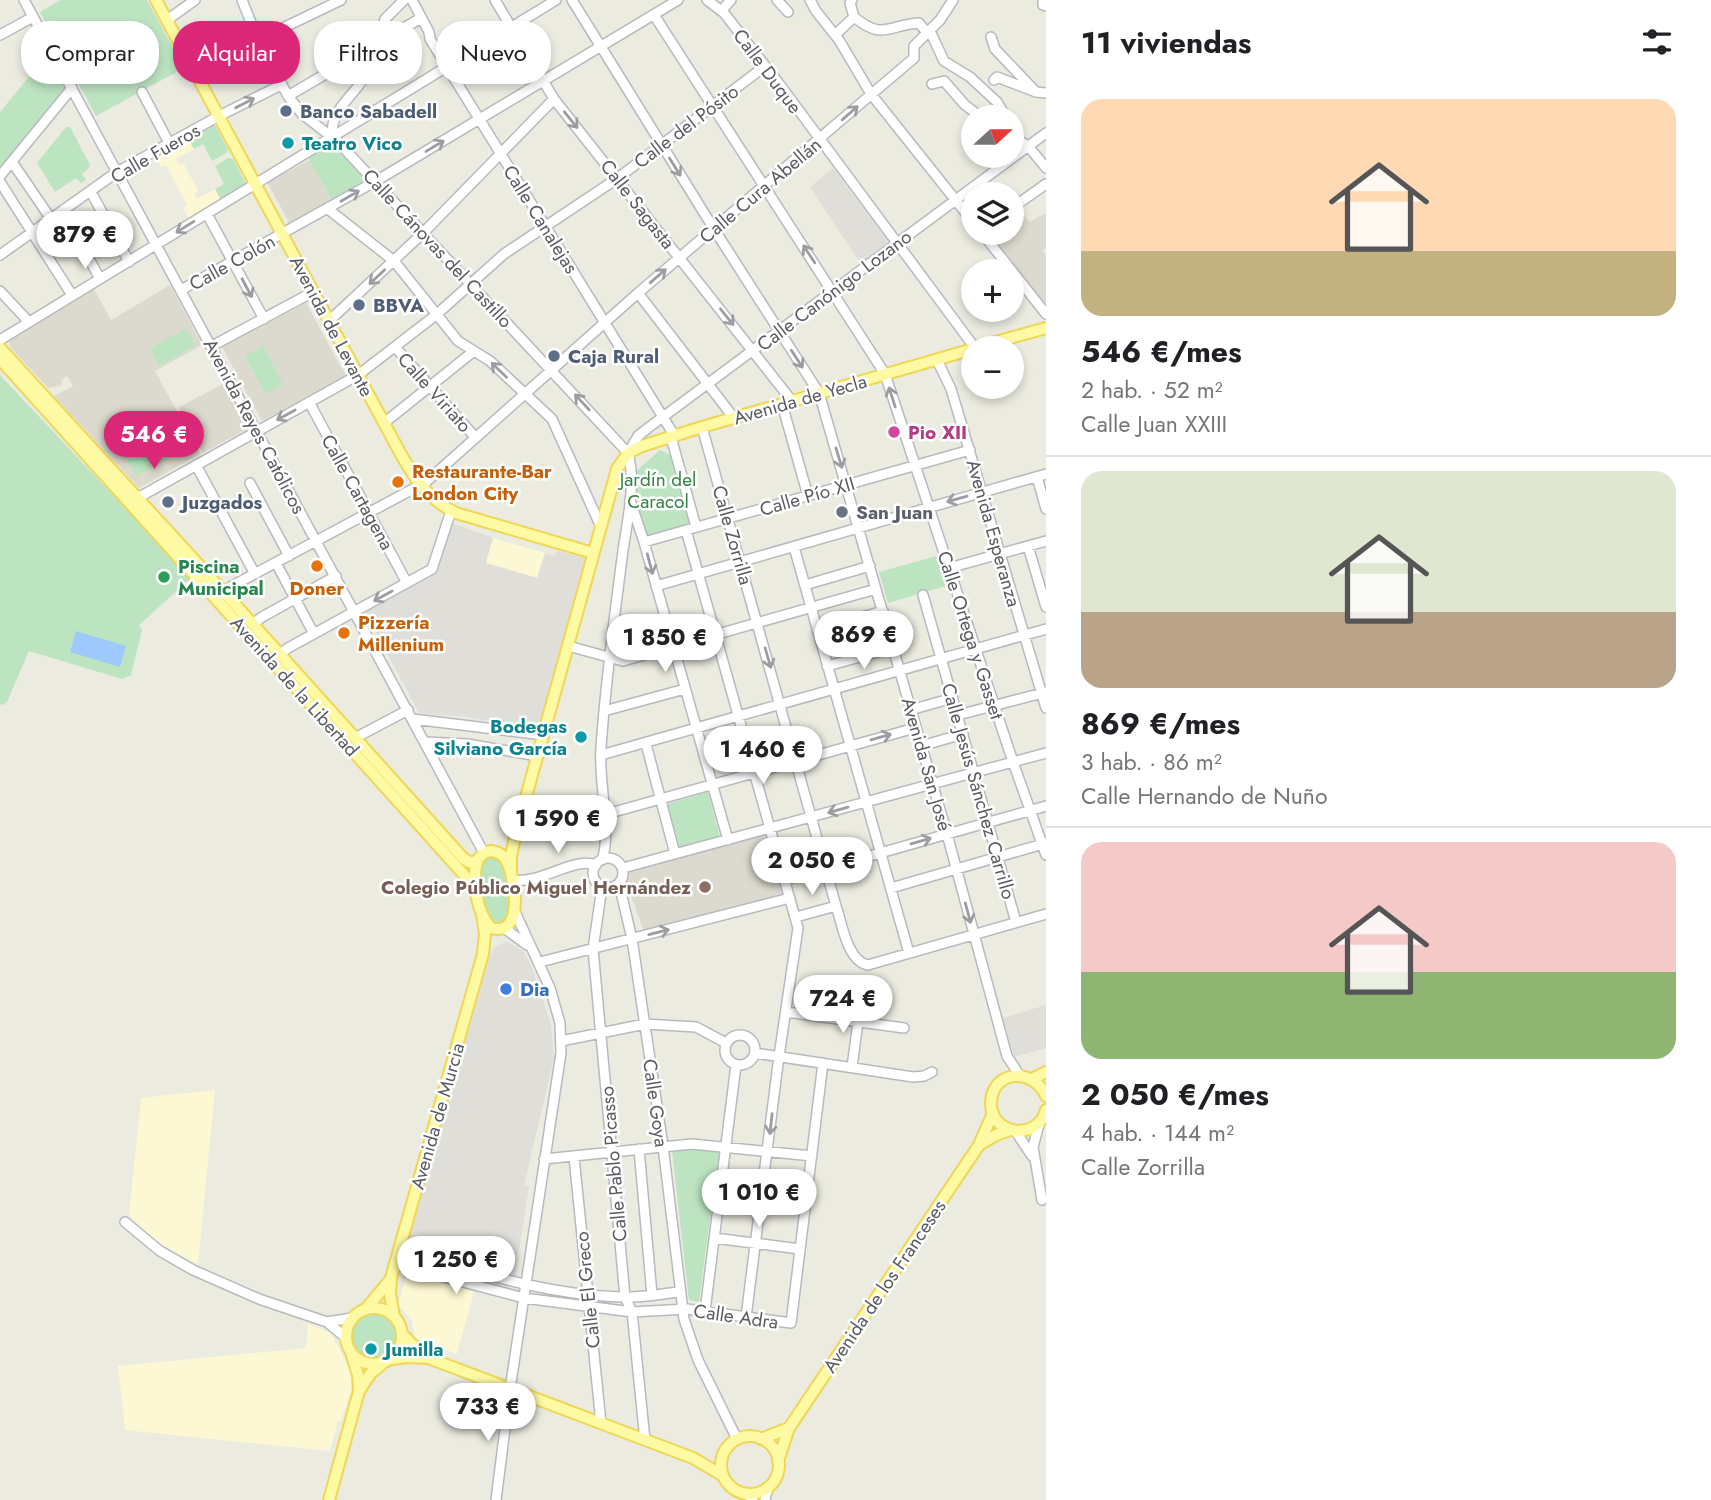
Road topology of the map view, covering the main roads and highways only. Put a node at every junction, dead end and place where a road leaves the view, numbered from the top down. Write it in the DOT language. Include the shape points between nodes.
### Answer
graph roads {
  1 [pos="156,0"];
  2 [pos="1046,328"];
  3 [pos="1017,336"];
  4 [pos="0,348"];
  5 [pos="961,352"];
  6 [pos="0,359"];
  7 [pos="133,501"];
  8 [pos="593,553"];
  9 [pos="221,596"];
  10 [pos="515,836"];
  11 [pos="490,852"];
  12 [pos="477,863"];
  13 [pos="511,877"];
  14 [pos="476,888"];
  15 [pos="482,914"];
  16 [pos="503,928"];
  17 [pos="483,954"];
  18 [pos="1046,1072"];
  19 [pos="1026,1077"];
  20 [pos="1046,1096"];
  21 [pos="1046,1110"];
  22 [pos="993,1113"];
  23 [pos="1013,1131"];
  24 [pos="979,1145"];
  25 [pos="391,1278"];
  26 [pos="366,1309"];
  27 [pos="394,1316"];
  28 [pos="402,1334"];
  29 [pos="350,1352"];
  30 [pos="431,1359"];
  31 [pos="388,1361"];
  32 [pos="359,1391"];
  33 [pos="789,1428"];
  34 [pos="761,1439"];
  35 [pos="723,1453"];
  36 [pos="693,1458"];
  37 [pos="778,1461"];
  38 [pos="722,1475"];
  39 [pos="750,1497"];
  40 [pos="329,1500"];
  1 -- 8 [label="main road, Avenida de Levante" via="420,486 451,511"];
  2 -- 3 [label="main road, Avenida de Yecla"];
  4 -- 7 [label="main road"];
  5 -- 8 [label="main road, Avenida de Yecla" via="672,436 628,453 617,470"];
  6 -- 7 [label="main road"];
  7 -- 9 [label="main road"];
  8 -- 10 [label="main road"];
  9 -- 12 [label="main road" via="253,624 463,858"];
  9 -- 14 [label="main road, Avenida de la Libertad"];
  10 -- 11 [label="main road"];
  10 -- 13 [label="main road"];
  11 -- 12 [label="main road"];
  11 -- 13 [label="main road" via="506,859"];
  12 -- 14 [label="main road"];
  13 -- 16 [label="main road" via="515,912"];
  14 -- 15 [label="main road"];
  15 -- 16 [label="main road" via="492,928"];
  15 -- 17 [label="main road"];
  16 -- 17 [label="main road" via="490,939"];
  17 -- 25 [label="main road, Avenida de Murcia"];
  18 -- 19 [label="main road"];
  19 -- 20 [label="main road"];
  19 -- 22 [label="main road, Avenida de los Franceses" via="1003,1080 992,1095"];
  21 -- 23 [label="main road" via="1039,1124"];
  22 -- 23 [label="main road"];
  22 -- 24 [label="main road, Avenida de los Franceses"];
  23 -- 24 [label="main road"];
  24 -- 33 [label="main road, Avenida de los Franceses"];
  25 -- 26 [label="main road, Avenida de Murcia"];
  25 -- 27 [label="main road, Avenida de Murcia"];
  26 -- 27 [label="main road"];
  26 -- 29 [label="main road" via="352,1318 345,1337"];
  27 -- 28 [label="main road"];
  28 -- 30 [label="main road"];
  28 -- 31 [label="main road" via="398,1352"];
  29 -- 31 [label="main road" via="365,1364"];
  29 -- 32 [label="main road"];
  30 -- 31 [label="main road"];
  30 -- 36 [label="main road"];
  31 -- 32 [label="main road" via="371,1373"];
  32 -- 40 [label="main road"];
  33 -- 34 [label="main road"];
  33 -- 37 [label="main road, Avenida de los Franceses"];
  34 -- 35 [label="main road" via="745,1436"];
  34 -- 37 [label="main road" via="772,1447"];
  35 -- 36 [label="main road"];
  35 -- 38 [label="main road"];
  36 -- 38 [label="main road"];
  37 -- 39 [label="main road" via="777,1475 768,1487"];
  38 -- 39 [label="main road" via="732,1488"];
}
